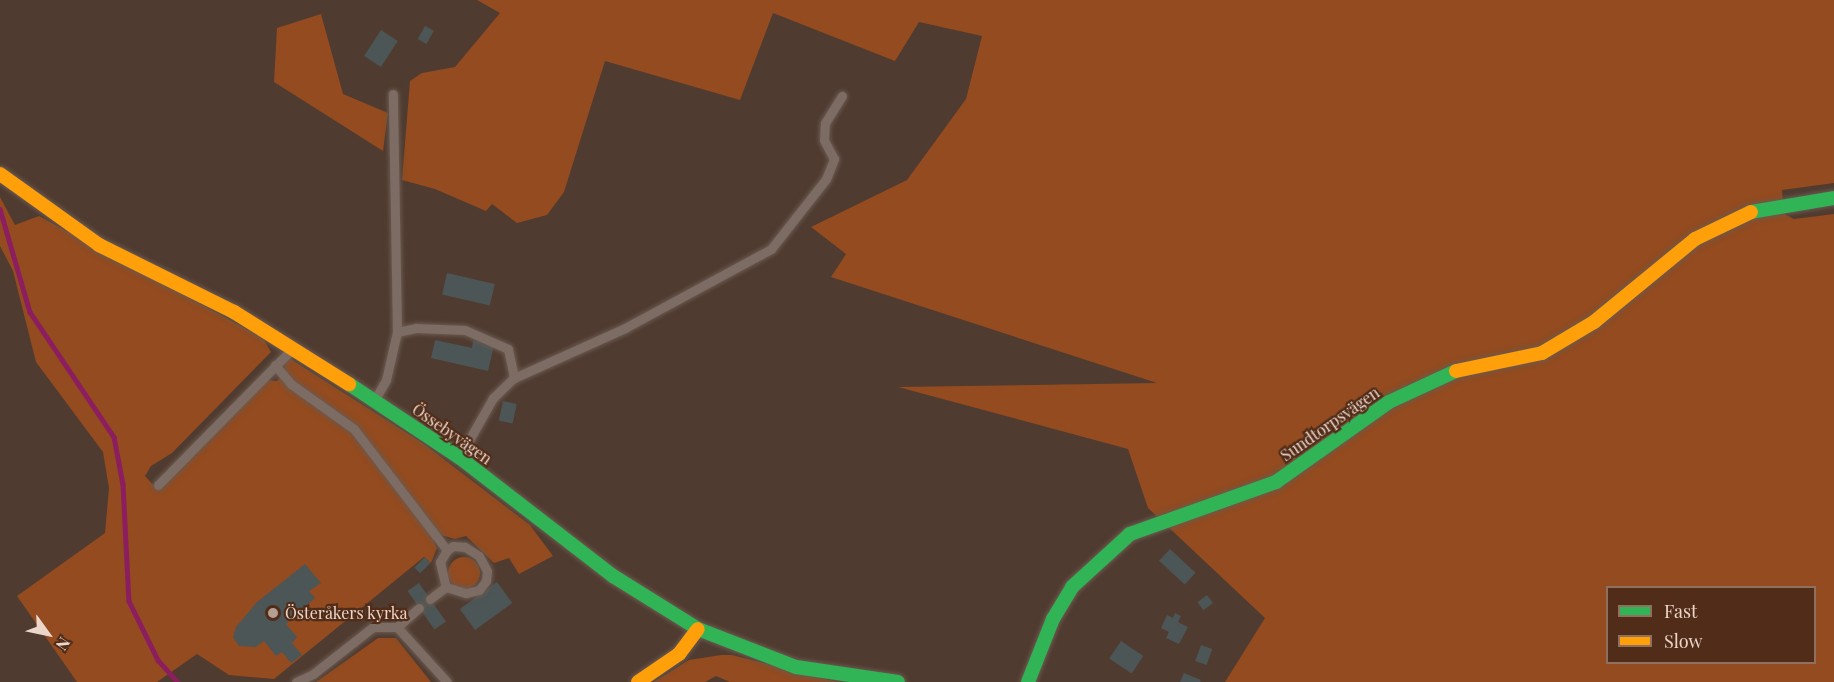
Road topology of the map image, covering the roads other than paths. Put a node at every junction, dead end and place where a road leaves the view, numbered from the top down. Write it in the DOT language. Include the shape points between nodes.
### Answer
graph roads {
  1 [pos="393,94"];
  2 [pos="842,96"];
  3 [pos="0,174"];
  4 [pos="1834,198"];
  5 [pos="397,332"];
  6 [pos="292,349"];
  7 [pos="274,365"];
  8 [pos="514,378"];
  9 [pos="375,400"];
  10 [pos="459,457"];
  11 [pos="158,485"];
  12 [pos="447,550"];
  13 [pos="446,587"];
  14 [pos="430,599"];
  15 [pos="419,608"];
  16 [pos="397,627"];
  17 [pos="698,629"];
  18 [pos="296,682"];
  19 [pos="447,682"];
  20 [pos="638,682"];
  21 [pos="898,682"];
  22 [pos="1028,682"];
  1 -- 5 [label="lane"];
  2 -- 8 [label="lane" via="825,123 824,140 834,159 826,179 771,249 625,327"];
  3 -- 6 [label="street, Össebyvägen" via="99,245 234,312"];
  4 -- 22 [label="street, Sundtorpsvägen" via="1751,212 1695,239 1594,322 1542,353 1460,369 1389,402 1276,482 1130,534 1072,588 1053,618"];
  5 -- 8 [label="lane" via="416,328 465,330 508,349"];
  5 -- 9 [label="lane" via="386,380"];
  6 -- 7 [label="lane"];
  6 -- 9 [label="street, Össebyvägen"];
  7 -- 11 [label="lane"];
  7 -- 12 [label="lane" via="291,384 354,429"];
  8 -- 10 [label="lane" via="493,398"];
  9 -- 10 [label="street, Össebyvägen"];
  10 -- 17 [label="street, Össebyvägen" via="613,576"];
  12 -- 13 [label="lane" via="440,562"];
  12 -- 13 [label="lane" via="465,547 479,556 487,571 479,590 454,592"];
  13 -- 14 [label="lane"];
  15 -- 16 [label="lane"];
  16 -- 18 [label="lane" via="374,627 313,674"];
  16 -- 19 [label="lane"];
  17 -- 20 [label="street" via="679,654"];
  17 -- 21 [label="street, Össebyvägen" via="795,667"];
}
